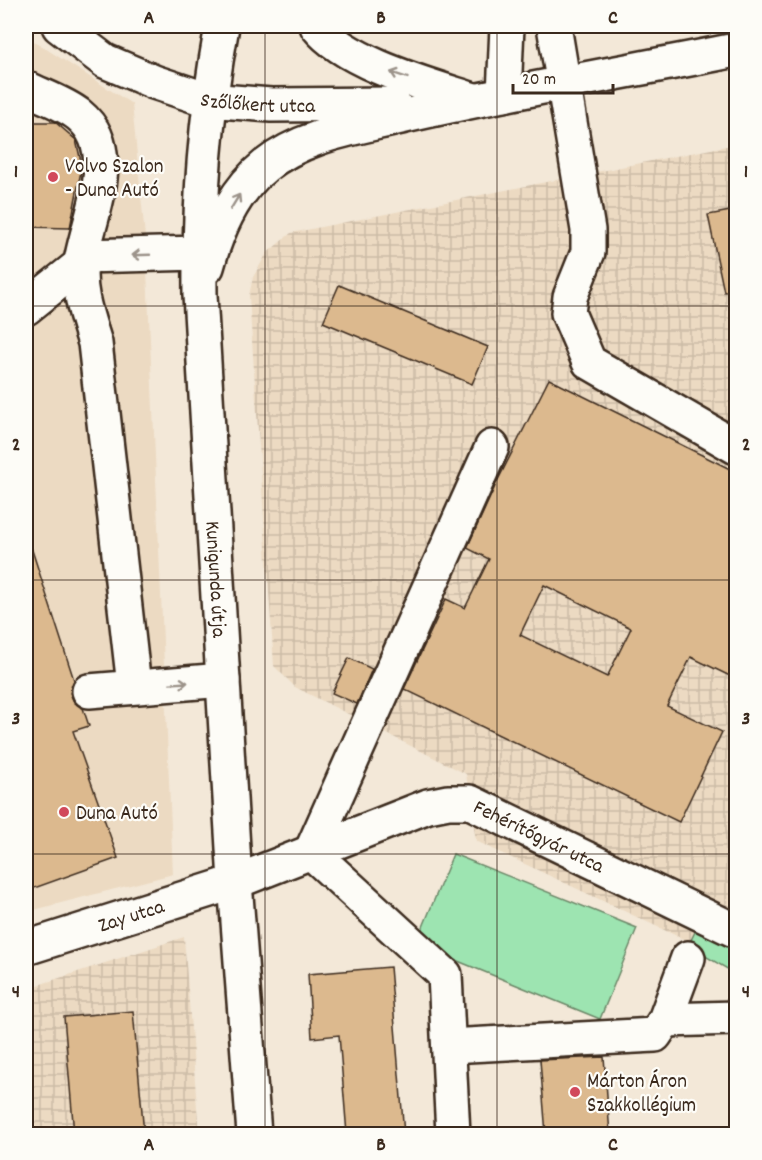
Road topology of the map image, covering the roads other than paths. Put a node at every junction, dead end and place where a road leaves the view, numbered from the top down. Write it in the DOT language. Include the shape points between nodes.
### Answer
graph roads {
  1 [pos="59,26"];
  2 [pos="222,26"];
  3 [pos="316,26"];
  4 [pos="507,26"];
  5 [pos="554,26"];
  6 [pos="736,50"];
  7 [pos="564,84"];
  8 [pos="26,88"];
  9 [pos="489,97"];
  10 [pos="208,100"];
  11 [pos="200,253"];
  12 [pos="82,260"];
  13 [pos="200,295"];
  14 [pos="26,308"];
  15 [pos="492,447"];
  16 [pos="736,447"];
  17 [pos="223,680"];
  18 [pos="134,686"];
  19 [pos="89,691"];
  20 [pos="311,852"];
  21 [pos="235,882"];
  22 [pos="736,931"];
  23 [pos="26,948"];
  24 [pos="688,958"];
  25 [pos="736,1018"];
  26 [pos="665,1020"];
  27 [pos="449,1046"];
  28 [pos="254,1134"];
  29 [pos="453,1134"];
  1 -- 10 [label="street, Szőlőkert utca" via="105,61"];
  2 -- 10 [label="street, Kunigunda útja"];
  9 -- 3 [label="street, one-way" via="390,72 326,38"];
  4 -- 9 [label="street"];
  5 -- 7 [label="street"];
  6 -- 7 [label="street, Szőlőkert utca"];
  7 -- 9 [label="street, Szőlőkert utca"];
  7 -- 16 [label="street" via="588,230 588,252 570,297 568,313 589,362"];
  8 -- 12 [label="street" via="79,115 95,136 101,165"];
  9 -- 10 [label="street, Szőlőkert utca" via="354,106"];
  13 -- 9 [label="street, Szőlőkert utca, one-way" via="214,242 237,197 265,166 297,146 334,134"];
  10 -- 11 [label="street, Kunigunda útja"];
  11 -- 12 [label="street, one-way"];
  11 -- 13 [label="street, Kunigunda útja"];
  12 -- 14 [label="street"];
  12 -- 18 [label="street" via="81,301 95,343"];
  13 -- 17 [label="street, Kunigunda útja"];
  15 -- 20 [label="street"];
  18 -- 17 [label="street, one-way"];
  17 -- 21 [label="street, Kunigunda útja"];
  18 -- 19 [label="street"];
  20 -- 21 [label="street, Fehérítőgyár utca"];
  20 -- 22 [label="street, Fehérítőgyár utca" via="429,806 470,802"];
  20 -- 27 [label="street" via="445,975"];
  21 -- 23 [label="street, Zay utca"];
  21 -- 28 [label="street, Kunigunda útja"];
  24 -- 26 [label="street"];
  25 -- 26 [label="street"];
  26 -- 27 [label="street" via="655,1035"];
  27 -- 29 [label="street"];
}
